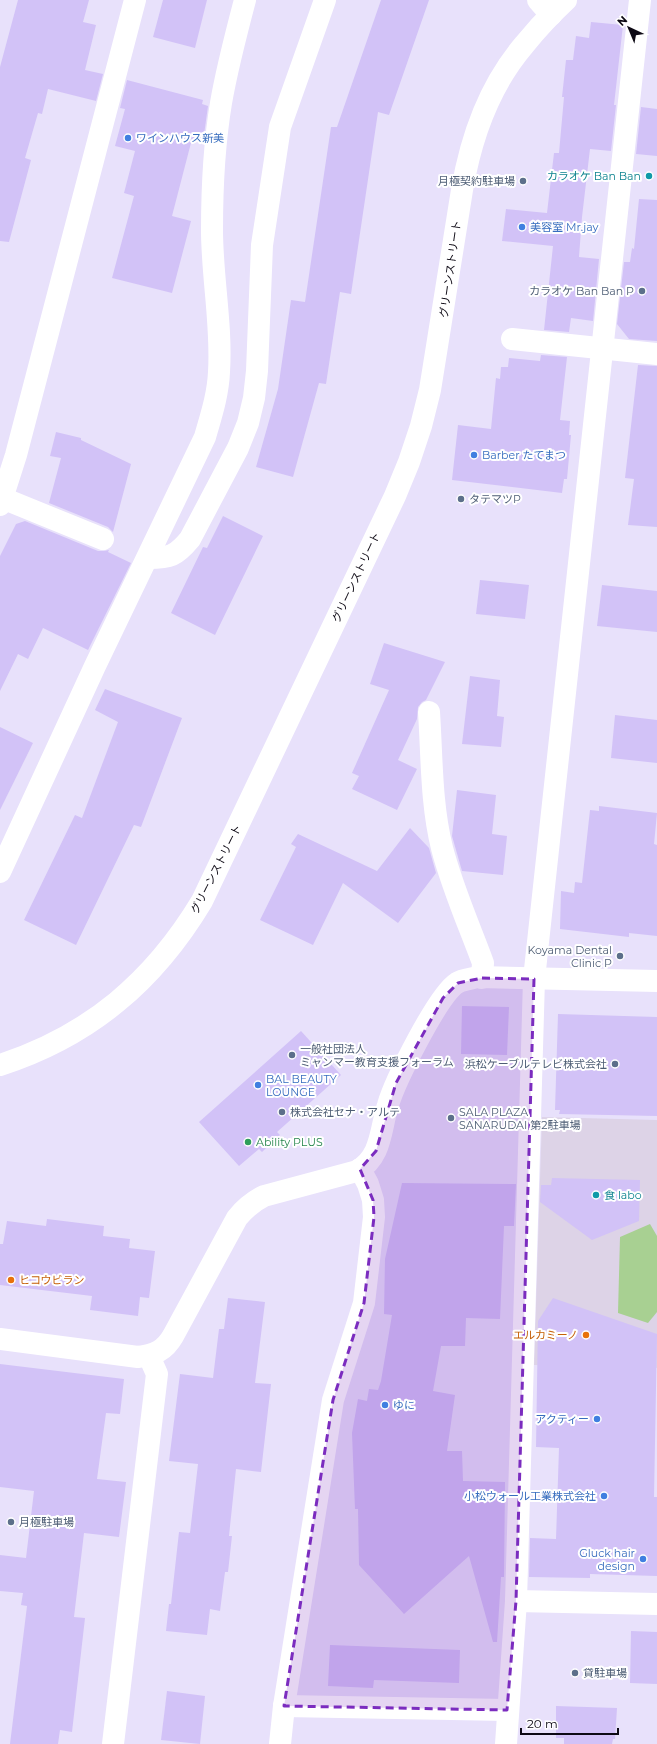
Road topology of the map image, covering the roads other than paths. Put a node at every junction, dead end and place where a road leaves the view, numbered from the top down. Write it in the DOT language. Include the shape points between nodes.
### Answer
graph roads {
  1 [pos="135,0"];
  2 [pos="245,0"];
  3 [pos="324,0"];
  4 [pos="640,0"];
  5 [pos="552,5"];
  6 [pos="512,339"];
  7 [pos="603,349"];
  8 [pos="657,354"];
  9 [pos="1,502"];
  10 [pos="103,539"];
  11 [pos="148,558"];
  12 [pos="430,712"];
  13 [pos="0,872"];
  14 [pos="482,978"];
  15 [pos="534,979"];
  16 [pos="657,981"];
  17 [pos="0,1065"];
  18 [pos="360,1169"];
  19 [pos="0,1339"];
  20 [pos="149,1356"];
  21 [pos="516,1601"];
  22 [pos="657,1604"];
  23 [pos="284,1706"];
  24 [pos="507,1710"];
  25 [pos="113,1744"];
  26 [pos="280,1744"];
  27 [pos="506,1744"];
  1 -- 9 [label="street" via="16,455"];
  2 -- 11 [label="street" via="229,61 215,146 212,232 219,372 214,405 205,437"];
  3 -- 11 [label="street" via="280,127 262,245 257,371 248,423 238,448 190,539 180,552 164,558"];
  4 -- 7 [label="street"];
  5 -- 17 [label="street, グリーンストリート" via="505,72 489,99 474,136 462,190 430,390 409,462 202,901 186,928 167,952 124,997 73,1033"];
  6 -- 7 [label="street"];
  7 -- 8 [label="street"];
  7 -- 15 [label="street"];
  9 -- 10 [label="street"];
  11 -- 13 [label="street"];
  12 -- 14 [label="street" via="437,823 450,874 483,963"];
  14 -- 15 [label="street"];
  14 -- 18 [label="street" via="458,983 443,998 396,1083 372,1160"];
  15 -- 16 [label="street"];
  15 -- 21 [label="street"];
  18 -- 20 [label="street" via="253,1201 237,1218 168,1345"];
  18 -- 23 [label="street" via="373,1200 374,1217 364,1303 333,1400"];
  19 -- 20 [label="street" via="138,1357"];
  20 -- 25 [label="street" via="157,1374"];
  21 -- 22 [label="street"];
  21 -- 24 [label="street"];
  23 -- 24 [label="street"];
  23 -- 26 [label="street"];
  24 -- 27 [label="street"];
}
